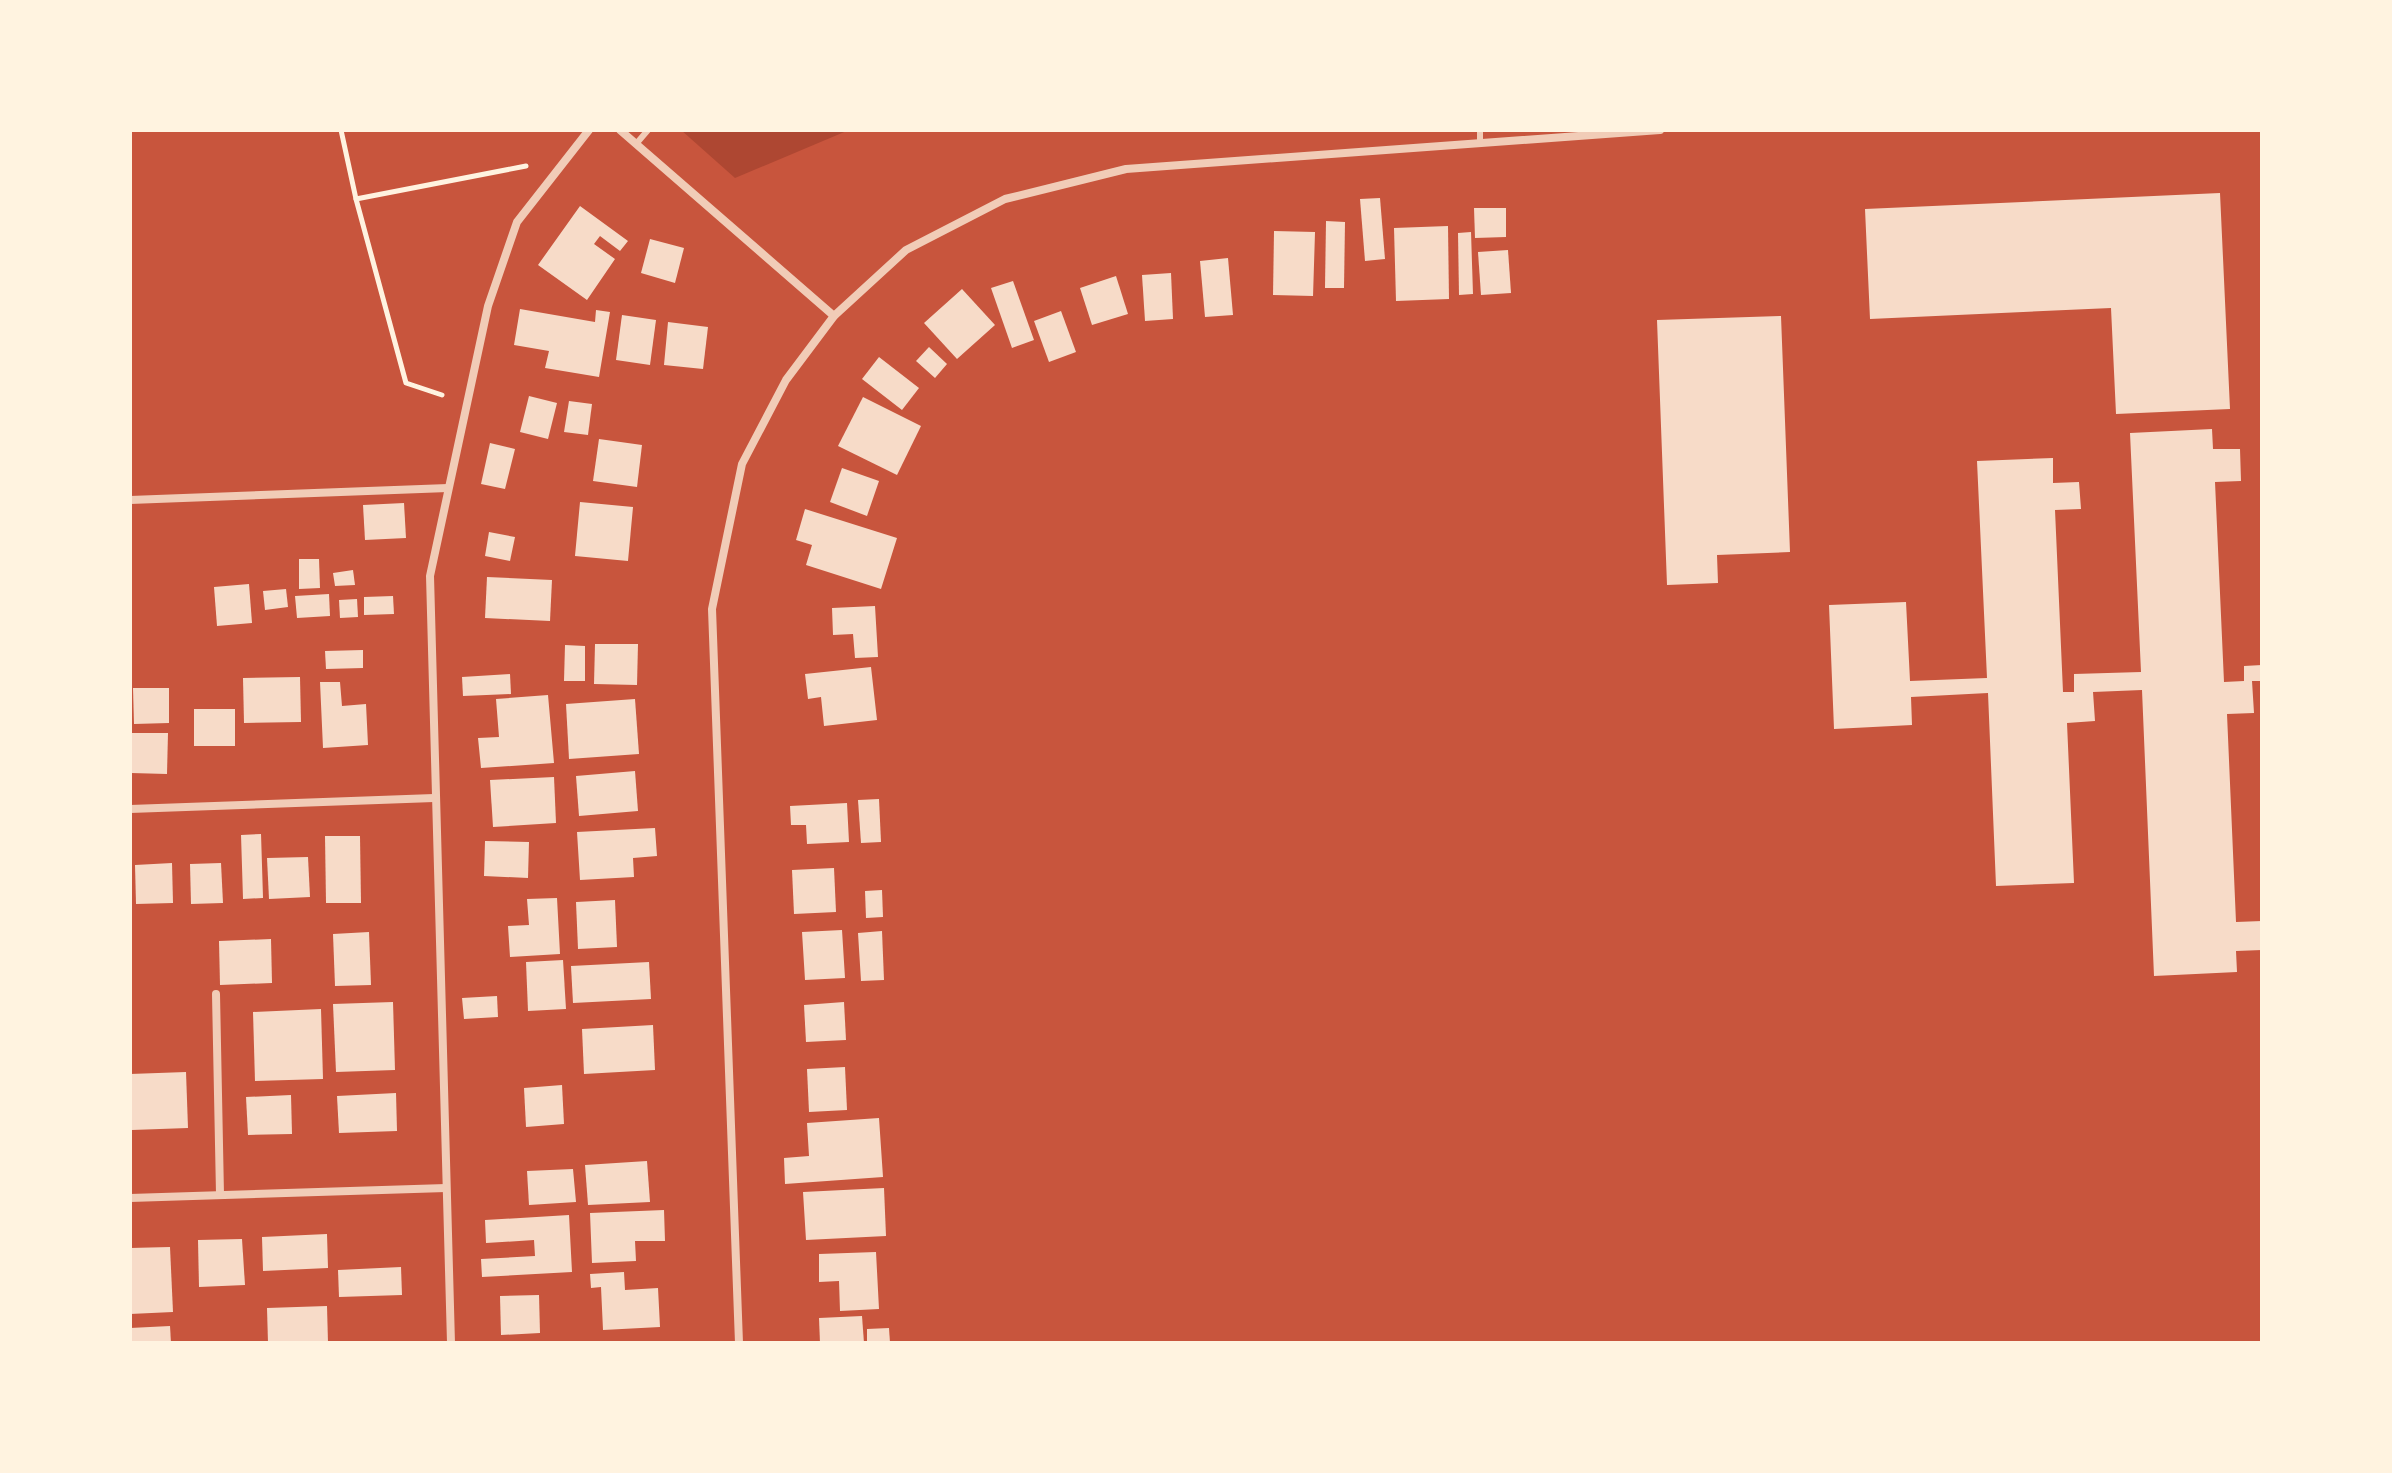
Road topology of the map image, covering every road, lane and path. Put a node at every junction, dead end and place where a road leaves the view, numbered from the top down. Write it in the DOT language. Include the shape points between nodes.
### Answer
graph roads {
  1 [pos="341,130"];
  2 [pos="589,130"];
  3 [pos="620,130"];
  4 [pos="648,130"];
  5 [pos="1480,130"];
  6 [pos="1660,130"];
  7 [pos="1480,143"];
  8 [pos="636,144"];
  9 [pos="566,158"];
  10 [pos="356,199"];
  11 [pos="834,316"];
  12 [pos="466,402"];
  13 [pos="448,488"];
  14 [pos="130,500"];
  15 [pos="434,798"];
  16 [pos="130,809"];
  17 [pos="216,994"];
  18 [pos="446,1188"];
  19 [pos="220,1194"];
  20 [pos="130,1198"];
  21 [pos="451,1343"];
  22 [pos="739,1343"];
  1 -- 10 [label="path"];
  2 -- 9 [label="street"];
  3 -- 8 [label="street"];
  4 -- 8 [label="lane"];
  5 -- 7 [label="lane"];
  6 -- 7 [label="street"];
  7 -- 11 [label="street" via="1126,169 1005,199 906,250"];
  8 -- 11 [label="street"];
  9 -- 10 [label="path"];
  9 -- 12 [label="street" via="517,222 488,306"];
  10 -- 12 [label="path" via="406,383"];
  11 -- 22 [label="street" via="786,380 742,464 712,609"];
  12 -- 13 [label="street"];
  13 -- 14 [label="street"];
  13 -- 15 [label="street" via="430,576"];
  15 -- 16 [label="street"];
  15 -- 18 [label="street"];
  17 -- 19 [label="street"];
  18 -- 19 [label="street"];
  18 -- 21 [label="street"];
  19 -- 20 [label="street"];
}
